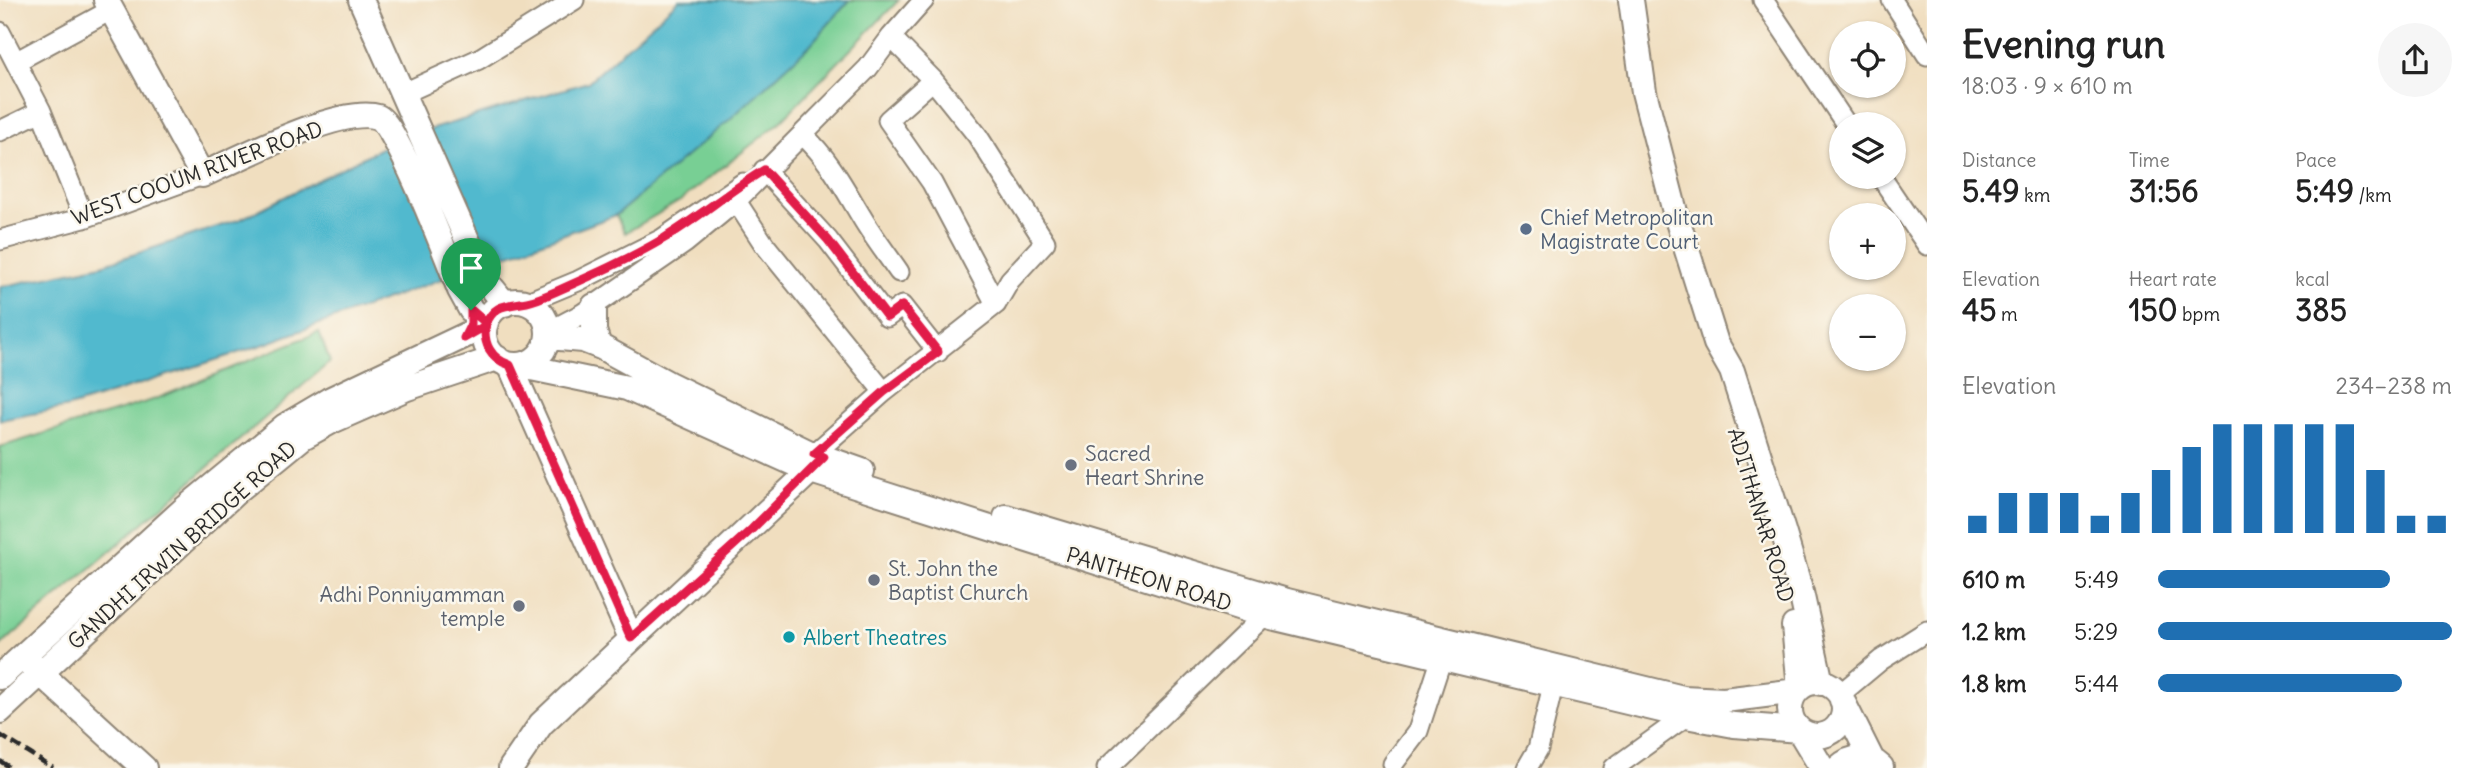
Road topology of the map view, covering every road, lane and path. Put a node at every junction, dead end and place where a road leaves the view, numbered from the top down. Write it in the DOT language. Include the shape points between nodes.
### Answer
graph roads {
  1 [pos="361,0"];
  2 [pos="925,0"];
  3 [pos="1631,0"];
  4 [pos="1763,0"];
  5 [pos="1892,0"];
  6 [pos="564,3"];
  7 [pos="109,5"];
  8 [pos="0,32"];
  9 [pos="891,37"];
  10 [pos="1927,55"];
  11 [pos="18,61"];
  12 [pos="933,80"];
  13 [pos="402,94"];
  14 [pos="40,111"];
  15 [pos="1838,112"];
  16 [pos="0,131"];
  17 [pos="803,135"];
  18 [pos="764,170"];
  19 [pos="202,175"];
  20 [pos="1890,189"];
  21 [pos="736,201"];
  22 [pos="84,218"];
  23 [pos="1925,237"];
  24 [pos="0,240"];
  25 [pos="899,272"];
  26 [pos="515,303"];
  27 [pos="996,304"];
  28 [pos="594,306"];
  29 [pos="473,317"];
  30 [pos="548,335"];
  31 [pos="599,346"];
  32 [pos="938,352"];
  33 [pos="508,363"];
  34 [pos="884,392"];
  35 [pos="671,396"];
  36 [pos="811,460"];
  37 [pos="1283,600"];
  38 [pos="1263,615"];
  39 [pos="1927,631"];
  40 [pos="628,632"];
  41 [pos="1445,649"];
  42 [pos="21,671"];
  43 [pos="1553,685"];
  44 [pos="1820,691"];
  45 [pos="0,711"];
  46 [pos="1686,716"];
  47 [pos="1799,730"];
  48 [pos="1393,764"];
  49 [pos="1877,764"];
  50 [pos="124,768"];
  51 [pos="144,768"];
  52 [pos="508,768"];
  53 [pos="1107,768"];
  54 [pos="1527,768"];
  55 [pos="1614,768"];
  56 [pos="1822,768"];
  57 [pos="1839,768"];
  1 -- 13 [label="main road"];
  2 -- 9 [label="street"];
  3 -- 44 [label="main road, ADITHANAR ROAD" via="1636,52 1654,137 1716,342 1732,371 1783,531 1801,592"];
  4 -- 15 [label="street"];
  5 -- 10 [label="street"];
  6 -- 13 [label="street" via="479,59"];
  7 -- 11 [label="street"];
  7 -- 19 [label="main road"];
  8 -- 11 [label="street"];
  9 -- 12 [label="street"];
  9 -- 17 [label="street" via="868,68"];
  11 -- 14 [label="street"];
  12 -- 27 [label="street" via="888,120 932,183"];
  12 -- 27 [label="street" via="977,135 1045,242 1010,280"];
  13 -- 26 [label="main road" via="482,272"];
  14 -- 16 [label="street"];
  14 -- 22 [label="street"];
  17 -- 18 [label="street"];
  17 -- 25 [label="street" via="848,189"];
  18 -- 21 [label="street"];
  18 -- 26 [label="street" via="662,239 578,281"];
  18 -- 32 [label="street" via="828,240 887,317 902,306"];
  19 -- 22 [label="street, WEST COOUM RIVER ROAD"];
  19 -- 29 [label="main road, WEST COOUM RIVER ROAD" via="292,134 354,117 383,119"];
  20 -- 23 [label="street"];
  21 -- 28 [label="street"];
  21 -- 34 [label="street" via="764,244"];
  22 -- 24 [label="street, WEST COOUM RIVER ROAD"];
  26 -- 29 [label="main road"];
  26 -- 30 [label="main road" via="541,314"];
  27 -- 32 [label="street"];
  28 -- 30 [label="street"];
  28 -- 31 [label="main road"];
  29 -- 33 [label="main road" via="486,344"];
  29 -- 42 [label="main road, GANDHI IRWIN BRIDGE ROAD" via="285,426 182,511"];
  30 -- 31 [label="main road, PANTHEON ROAD"];
  30 -- 33 [label="main road" via="538,357"];
  31 -- 35 [label="main road, PANTHEON ROAD"];
  32 -- 34 [label="street"];
  33 -- 35 [label="main road, PANTHEON ROAD"];
  33 -- 40 [label="main road"];
  33 -- 42 [label="main road, GANDHI IRWIN BRIDGE ROAD" via="428,380 303,437"];
  34 -- 36 [label="street"];
  35 -- 36 [label="main road, PANTHEON ROAD"];
  36 -- 37 [label="main road, PANTHEON ROAD"];
  36 -- 38 [label="main road, PANTHEON ROAD"];
  36 -- 40 [label="main road"];
  37 -- 38 [label="street"];
  37 -- 41 [label="main road, PANTHEON ROAD"];
  38 -- 41 [label="main road, PANTHEON ROAD"];
  38 -- 53 [label="street"];
  39 -- 44 [label="street"];
  40 -- 52 [label="main road" via="526,731"];
  41 -- 43 [label="main road, PANTHEON ROAD"];
  41 -- 44 [label="main road, PANTHEON ROAD" via="1683,698 1724,700"];
  41 -- 48 [label="street" via="1418,731"];
  42 -- 45 [label="main road, GANDHI IRWIN BRIDGE ROAD"];
  42 -- 50 [label="main road"];
  42 -- 51 [label="main road"];
  43 -- 46 [label="main road, PANTHEON ROAD"];
  43 -- 54 [label="street" via="1538,749"];
  44 -- 47 [label="main road" via="1790,707"];
  44 -- 47 [label="main road" via="1843,717 1833,731 1816,736"];
  44 -- 49 [label="main road"];
  46 -- 47 [label="main road, PANTHEON ROAD" via="1754,728"];
  46 -- 55 [label="street"];
  47 -- 56 [label="main road"];
  49 -- 57 [label="main road" via="1851,759"];
}
